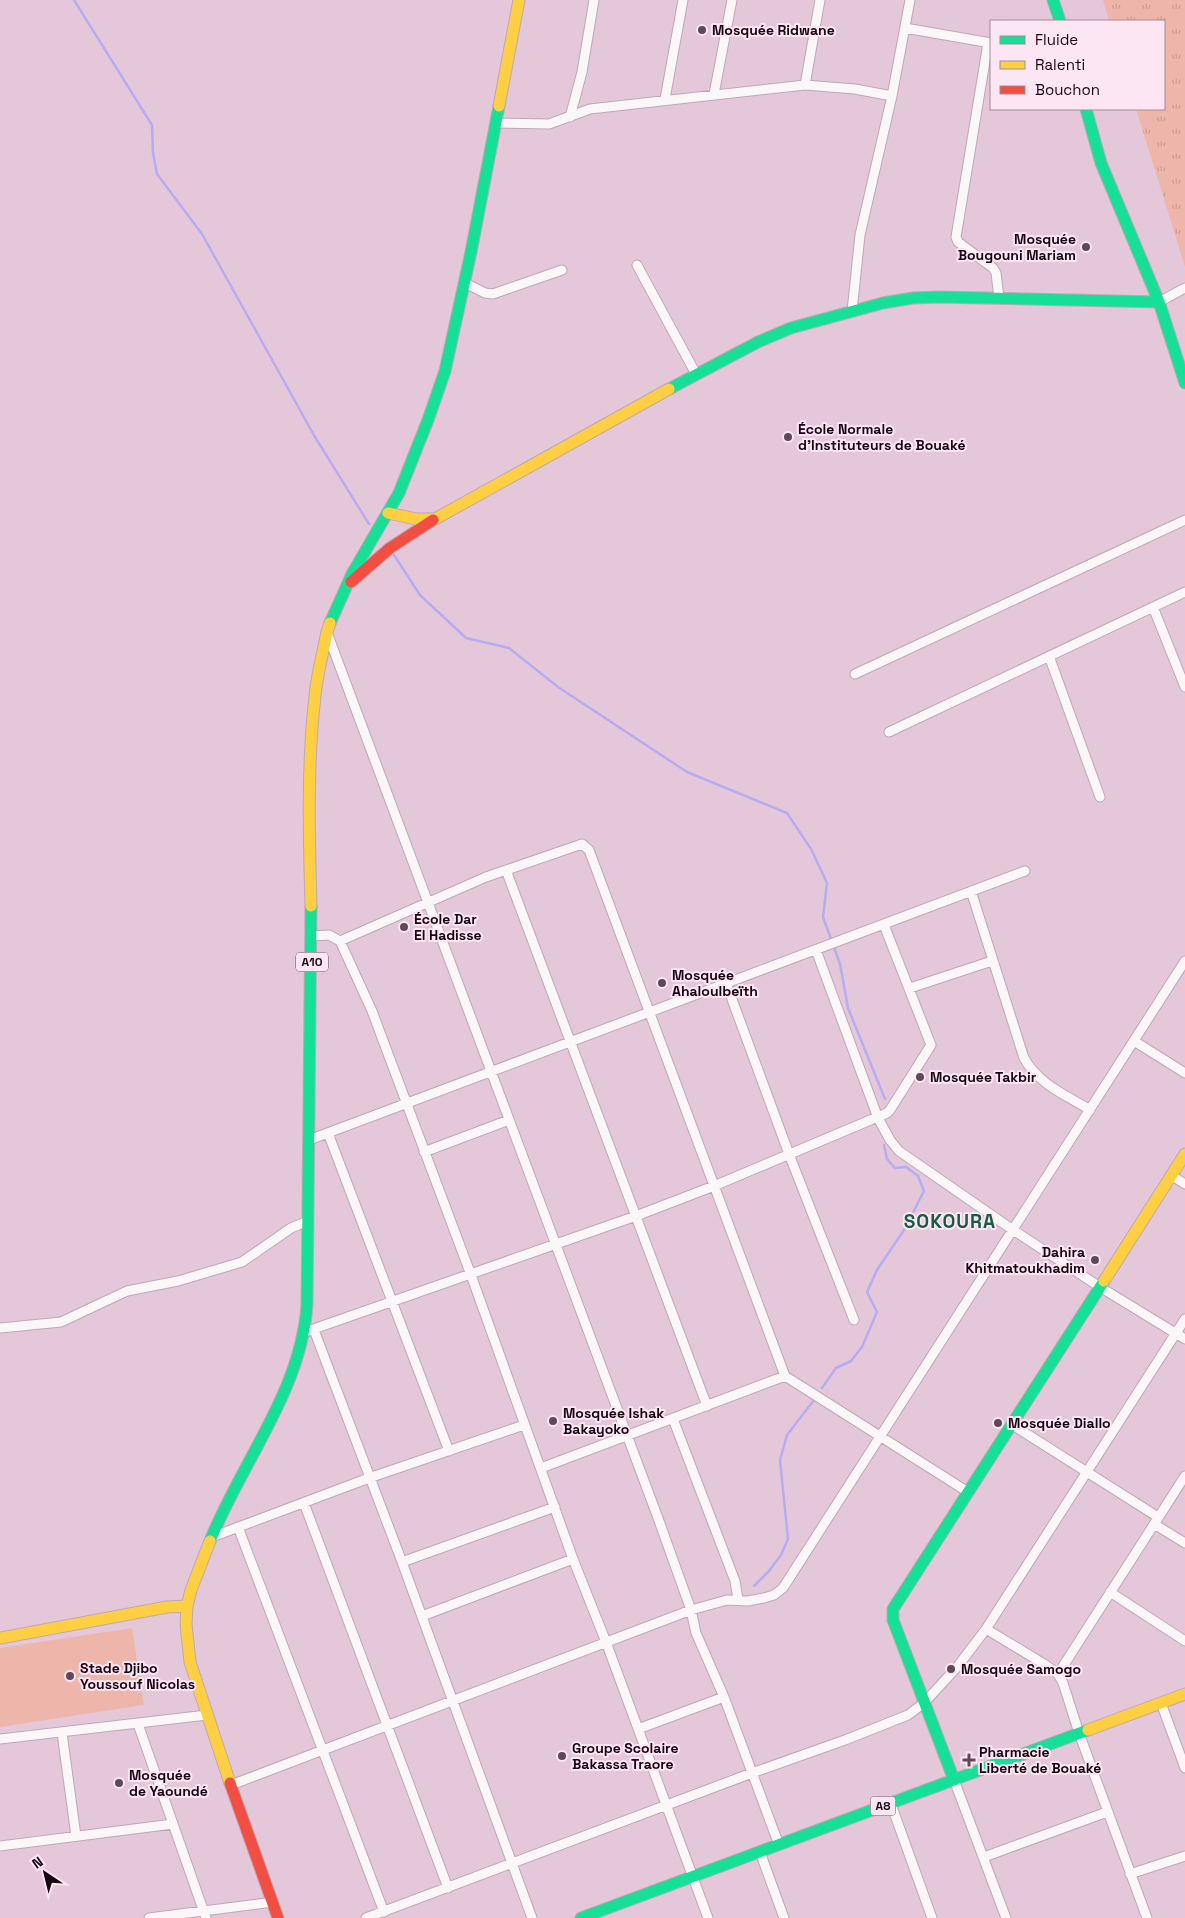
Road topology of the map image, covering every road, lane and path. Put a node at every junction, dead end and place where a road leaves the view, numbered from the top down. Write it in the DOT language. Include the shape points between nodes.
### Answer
graph roads {
  1 [pos="519,0"];
  2 [pos="594,0"];
  3 [pos="683,0"];
  4 [pos="732,0"];
  5 [pos="820,0"];
  6 [pos="910,0"];
  7 [pos="1053,0"];
  8 [pos="1060,20"];
  9 [pos="905,28"];
  10 [pos="990,43"];
  11 [pos="805,84"];
  12 [pos="714,94"];
  13 [pos="892,96"];
  14 [pos="665,100"];
  15 [pos="1086,110"];
  16 [pos="570,117"];
  17 [pos="497,123"];
  18 [pos="637,265"];
  19 [pos="562,270"];
  20 [pos="465,283"];
  21 [pos="1185,288"];
  22 [pos="999,298"];
  23 [pos="1159,302"];
  24 [pos="852,311"];
  25 [pos="696,374"];
  26 [pos="1185,383"];
  27 [pos="388,513"];
  28 [pos="434,519"];
  29 [pos="1185,520"];
  30 [pos="347,586"];
  31 [pos="1185,592"];
  32 [pos="1153,607"];
  33 [pos="327,632"];
  34 [pos="1049,656"];
  35 [pos="855,674"];
  36 [pos="1185,687"];
  37 [pos="889,732"];
  38 [pos="1100,797"];
  39 [pos="506,870"];
  40 [pos="1024,872"];
  41 [pos="971,892"];
  42 [pos="428,902"];
  43 [pos="884,925"];
  44 [pos="312,936"];
  45 [pos="340,940"];
  46 [pos="816,950"];
  47 [pos="1185,960"];
  48 [pos="992,961"];
  49 [pos="726,984"];
  50 [pos="910,988"];
  51 [pos="650,1012"];
  52 [pos="1134,1041"];
  53 [pos="572,1042"];
  54 [pos="491,1072"];
  55 [pos="1185,1073"];
  56 [pos="406,1104"];
  57 [pos="1090,1110"];
  58 [pos="878,1118"];
  59 [pos="509,1120"];
  60 [pos="328,1133"];
  61 [pos="309,1140"];
  62 [pos="424,1152"];
  63 [pos="789,1154"];
  64 [pos="1185,1154"];
  65 [pos="1171,1175"];
  66 [pos="1185,1184"];
  67 [pos="714,1186"];
  68 [pos="636,1216"];
  69 [pos="308,1221"];
  70 [pos="1013,1230"];
  71 [pos="556,1245"];
  72 [pos="471,1275"];
  73 [pos="1100,1287"];
  74 [pos="392,1302"];
  75 [pos="1185,1319"];
  76 [pos="854,1320"];
  77 [pos="0,1328"];
  78 [pos="310,1331"];
  79 [pos="1176,1333"];
  80 [pos="1185,1339"];
  81 [pos="785,1376"];
  82 [pos="707,1406"];
  83 [pos="673,1418"];
  84 [pos="1011,1424"];
  85 [pos="524,1425"];
  86 [pos="627,1436"];
  87 [pos="882,1436"];
  88 [pos="448,1451"];
  89 [pos="541,1468"];
  90 [pos="1087,1472"];
  91 [pos="1185,1476"];
  92 [pos="369,1478"];
  93 [pos="968,1492"];
  94 [pos="304,1502"];
  95 [pos="555,1507"];
  96 [pos="1156,1520"];
  97 [pos="238,1527"];
  98 [pos="212,1537"];
  99 [pos="1185,1543"];
  100 [pos="573,1559"];
  101 [pos="402,1562"];
  102 [pos="1110,1592"];
  103 [pos="738,1600"];
  104 [pos="187,1606"];
  105 [pos="692,1610"];
  106 [pos="422,1616"];
  107 [pos="986,1629"];
  108 [pos="0,1638"];
  109 [pos="1185,1641"];
  110 [pos="606,1642"];
  111 [pos="1058,1674"];
  112 [pos="1185,1694"];
  113 [pos="724,1697"];
  114 [pos="452,1700"];
  115 [pos="1161,1702"];
  116 [pos="924,1703"];
  117 [pos="207,1715"];
  118 [pos="138,1724"];
  119 [pos="387,1725"];
  120 [pos="638,1730"];
  121 [pos="62,1733"];
  122 [pos="1079,1733"];
  123 [pos="0,1739"];
  124 [pos="323,1749"];
  125 [pos="1185,1768"];
  126 [pos="752,1774"];
  127 [pos="954,1780"];
  128 [pos="230,1784"];
  129 [pos="891,1804"];
  130 [pos="667,1806"];
  131 [pos="1108,1812"];
  132 [pos="173,1824"];
  133 [pos="76,1836"];
  134 [pos="779,1845"];
  135 [pos="0,1846"];
  136 [pos="760,1852"];
  137 [pos="1185,1856"];
  138 [pos="984,1857"];
  139 [pos="512,1864"];
  140 [pos="1130,1874"];
  141 [pos="693,1876"];
  142 [pos="448,1888"];
  143 [pos="273,1902"];
  144 [pos="384,1912"];
  145 [pos="205,1914"];
  146 [pos="150,1918"];
  147 [pos="278,1918"];
  148 [pos="366,1918"];
  149 [pos="532,1918"];
  150 [pos="581,1918"];
  151 [pos="708,1918"];
  152 [pos="784,1918"];
  153 [pos="932,1918"];
  154 [pos="1006,1918"];
  155 [pos="1146,1918"];
  1 -- 17 [label="main road, A10"];
  2 -- 16 [label="street" via="582,72"];
  3 -- 14 [label="street"];
  4 -- 12 [label="street"];
  5 -- 11 [label="street"];
  6 -- 9 [label="street"];
  7 -- 8 [label="main road"];
  9 -- 10 [label="street"];
  9 -- 13 [label="street"];
  10 -- 22 [label="street" via="956,237 958,242 993,268"];
  11 -- 12 [label="street"];
  11 -- 13 [label="street"];
  12 -- 14 [label="street"];
  13 -- 24 [label="street" via="860,236"];
  14 -- 16 [label="street" via="590,108"];
  15 -- 23 [label="main road" via="1101,163"];
  16 -- 17 [label="street" via="549,124"];
  17 -- 20 [label="main road, A10"];
  18 -- 25 [label="street"];
  19 -- 20 [label="street" via="493,294"];
  20 -- 27 [label="main road, A10" via="445,370 415,453"];
  21 -- 23 [label="street"];
  22 -- 23 [label="main road"];
  22 -- 24 [label="main road" via="913,298"];
  23 -- 26 [label="main road"];
  24 -- 25 [label="main road" via="791,328"];
  25 -- 28 [label="main road"];
  27 -- 28 [label="main road"];
  27 -- 30 [label="main road, A10"];
  28 -- 30 [label="main road" via="378,556"];
  29 -- 35 [label="street"];
  30 -- 33 [label="main road, A10"];
  31 -- 32 [label="street"];
  32 -- 34 [label="street"];
  32 -- 36 [label="street"];
  33 -- 42 [label="street"];
  33 -- 44 [label="main road, A10" via="312,720 309,830"];
  34 -- 37 [label="street"];
  34 -- 38 [label="street"];
  39 -- 42 [label="street"];
  39 -- 51 [label="street" via="582,844 586,846"];
  39 -- 53 [label="street"];
  40 -- 41 [label="street"];
  41 -- 43 [label="street"];
  41 -- 48 [label="street"];
  42 -- 45 [label="street"];
  42 -- 54 [label="street"];
  43 -- 46 [label="street"];
  43 -- 50 [label="street"];
  44 -- 45 [label="street" via="329,935"];
  44 -- 61 [label="main road, A10"];
  45 -- 56 [label="street" via="372,1011"];
  46 -- 49 [label="street"];
  46 -- 58 [label="street"];
  47 -- 52 [label="street"];
  48 -- 50 [label="street"];
  48 -- 57 [label="street" via="1030,1069 1038,1078"];
  49 -- 51 [label="street"];
  49 -- 63 [label="street"];
  50 -- 58 [label="street" via="931,1045 890,1110"];
  51 -- 53 [label="street"];
  51 -- 67 [label="street"];
  52 -- 55 [label="street"];
  52 -- 57 [label="street"];
  53 -- 54 [label="street"];
  53 -- 68 [label="street"];
  54 -- 56 [label="street"];
  54 -- 59 [label="street"];
  56 -- 60 [label="street"];
  56 -- 62 [label="street"];
  57 -- 70 [label="street"];
  58 -- 63 [label="street"];
  58 -- 70 [label="street" via="890,1140 907,1157"];
  59 -- 62 [label="street"];
  59 -- 71 [label="street"];
  60 -- 61 [label="street"];
  60 -- 74 [label="street"];
  61 -- 69 [label="main road, A10"];
  62 -- 72 [label="street"];
  63 -- 67 [label="street"];
  63 -- 76 [label="street"];
  64 -- 65 [label="main road"];
  65 -- 66 [label="street"];
  65 -- 73 [label="main road"];
  67 -- 68 [label="street"];
  67 -- 81 [label="street"];
  68 -- 71 [label="street"];
  68 -- 82 [label="street"];
  69 -- 77 [label="street" via="291,1228 242,1262 127,1291 62,1322"];
  69 -- 78 [label="main road, A10"];
  70 -- 73 [label="street"];
  70 -- 87 [label="street"];
  71 -- 72 [label="street"];
  71 -- 86 [label="street"];
  72 -- 74 [label="street"];
  72 -- 85 [label="street"];
  73 -- 79 [label="street"];
  73 -- 84 [label="main road"];
  74 -- 78 [label="street"];
  74 -- 88 [label="street"];
  75 -- 79 [label="street"];
  78 -- 92 [label="street"];
  78 -- 98 [label="main road, A10" via="291,1377"];
  79 -- 80 [label="street"];
  79 -- 90 [label="street"];
  81 -- 82 [label="street"];
  81 -- 87 [label="street"];
  82 -- 83 [label="street"];
  83 -- 86 [label="street"];
  83 -- 103 [label="street" via="735,1581"];
  84 -- 90 [label="street"];
  84 -- 93 [label="main road"];
  85 -- 88 [label="street"];
  85 -- 89 [label="street"];
  86 -- 89 [label="street"];
  86 -- 105 [label="street"];
  87 -- 93 [label="street"];
  87 -- 103 [label="street" via="783,1588 764,1598"];
  88 -- 92 [label="street"];
  89 -- 95 [label="street"];
  90 -- 96 [label="street"];
  90 -- 107 [label="street"];
  91 -- 96 [label="street"];
  92 -- 94 [label="street"];
  92 -- 101 [label="street"];
  93 -- 116 [label="main road" via="892,1609 893,1620"];
  94 -- 97 [label="street"];
  94 -- 119 [label="street"];
  95 -- 100 [label="street"];
  95 -- 101 [label="street"];
  96 -- 99 [label="street"];
  96 -- 102 [label="street"];
  97 -- 98 [label="street"];
  97 -- 124 [label="street"];
  98 -- 104 [label="main road, A10"];
  100 -- 106 [label="street"];
  100 -- 110 [label="street"];
  101 -- 106 [label="street"];
  102 -- 109 [label="street"];
  102 -- 111 [label="street"];
  103 -- 105 [label="street"];
  104 -- 108 [label="main road"];
  104 -- 117 [label="main road, A10" via="190,1662"];
  105 -- 110 [label="street"];
  105 -- 113 [label="street" via="696,1632"];
  106 -- 114 [label="street"];
  107 -- 111 [label="street"];
  107 -- 116 [label="street"];
  110 -- 114 [label="street"];
  110 -- 120 [label="street"];
  111 -- 122 [label="street"];
  112 -- 115 [label="main road, A8"];
  113 -- 120 [label="street"];
  113 -- 126 [label="street"];
  114 -- 119 [label="street"];
  114 -- 139 [label="street"];
  115 -- 122 [label="main road, A8"];
  115 -- 125 [label="street"];
  116 -- 126 [label="street" via="888,1724"];
  116 -- 127 [label="main road"];
  117 -- 118 [label="street"];
  117 -- 128 [label="main road, A10"];
  118 -- 121 [label="street"];
  118 -- 132 [label="street"];
  119 -- 124 [label="street"];
  119 -- 142 [label="street"];
  120 -- 130 [label="street"];
  121 -- 123 [label="street"];
  121 -- 133 [label="street"];
  122 -- 127 [label="main road, A8"];
  122 -- 131 [label="street"];
  124 -- 128 [label="street"];
  124 -- 144 [label="street"];
  126 -- 130 [label="street"];
  126 -- 134 [label="street"];
  127 -- 129 [label="main road, A8"];
  127 -- 138 [label="street"];
  128 -- 143 [label="main road, A10"];
  129 -- 134 [label="main road, A8"];
  129 -- 153 [label="street"];
  130 -- 139 [label="street"];
  130 -- 141 [label="street"];
  131 -- 138 [label="street"];
  131 -- 140 [label="street"];
  132 -- 133 [label="street"];
  132 -- 145 [label="street"];
  133 -- 135 [label="street"];
  134 -- 136 [label="main road, A8"];
  136 -- 141 [label="main road, A8"];
  136 -- 152 [label="street"];
  137 -- 140 [label="street"];
  138 -- 154 [label="street"];
  139 -- 142 [label="street"];
  139 -- 149 [label="street"];
  140 -- 155 [label="street"];
  141 -- 150 [label="main road, A8"];
  141 -- 151 [label="street"];
  142 -- 144 [label="street"];
  143 -- 145 [label="street"];
  143 -- 147 [label="main road, A10"];
  144 -- 148 [label="street"];
  145 -- 146 [label="street"];
}
